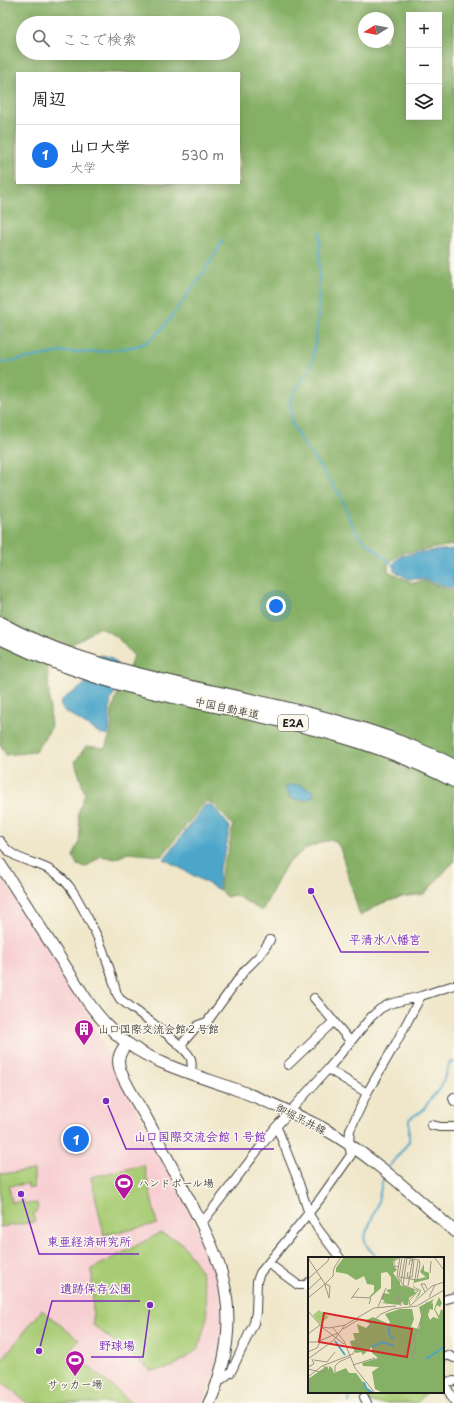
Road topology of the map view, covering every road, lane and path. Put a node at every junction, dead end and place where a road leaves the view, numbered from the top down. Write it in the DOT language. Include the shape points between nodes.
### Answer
graph roads {
  1 [pos="0,624"];
  2 [pos="0,637"];
  3 [pos="81,665"];
  4 [pos="128,679"];
  5 [pos="454,767"];
  6 [pos="454,780"];
  7 [pos="0,842"];
  8 [pos="0,864"];
  9 [pos="270,940"];
  10 [pos="454,985"];
  11 [pos="420,996"];
  12 [pos="314,998"];
  13 [pos="334,1021"];
  14 [pos="351,1042"];
  15 [pos="127,1043"];
  16 [pos="180,1046"];
  17 [pos="288,1065"];
  18 [pos="328,1069"];
  19 [pos="190,1074"];
  20 [pos="367,1093"];
  21 [pos="454,1097"];
  22 [pos="454,1101"];
  23 [pos="290,1112"];
  24 [pos="431,1125"];
  25 [pos="275,1128"];
  26 [pos="454,1128"];
  27 [pos="349,1144"];
  28 [pos="309,1214"];
  29 [pos="202,1223"];
  30 [pos="454,1231"];
  31 [pos="339,1257"];
  32 [pos="268,1263"];
  33 [pos="308,1283"];
  34 [pos="454,1297"];
  35 [pos="444,1300"];
  36 [pos="444,1357"];
  37 [pos="454,1358"];
  38 [pos="454,1381"];
  39 [pos="218,1382"];
  40 [pos="444,1382"];
  41 [pos="454,1401"];
  42 [pos="209,1403"];
  1 -- 3 [label="highway, 中国自動車道 / E2A"];
  2 -- 3 [label="highway, 中国自動車道 / E2A" via="48,659"];
  3 -- 4 [label="highway, 中国自動車道 / E2A"];
  4 -- 5 [label="highway, 中国自動車道 / E2A" via="280,708 364,730"];
  4 -- 6 [label="highway, 中国自動車道 / E2A" via="353,739 403,756"];
  7 -- 16 [label="street" via="10,854 44,867 67,882 98,938 120,999"];
  8 -- 15 [label="street, 御堀平井線" via="88,1002 101,1019"];
  9 -- 16 [label="street" via="207,1022 198,1025"];
  10 -- 11 [label="street"];
  11 -- 14 [label="street" via="380,1009"];
  11 -- 20 [label="street"];
  12 -- 13 [label="street"];
  13 -- 14 [label="street"];
  13 -- 17 [label="street"];
  14 -- 18 [label="street"];
  15 -- 19 [label="street, 御堀平井線"];
  15 -- 29 [label="street" via="119,1054 121,1072"];
  16 -- 19 [label="street" via="191,1059"];
  18 -- 20 [label="street"];
  18 -- 23 [label="street"];
  19 -- 23 [label="street, 御堀平井線" via="241,1091"];
  20 -- 27 [label="street" via="350,1130"];
  21 -- 22 [label="street"];
  23 -- 25 [label="street"];
  23 -- 27 [label="street, 御堀平井線"];
  24 -- 26 [label="street"];
  25 -- 28 [label="street" via="278,1130"];
  25 -- 29 [label="street"];
  27 -- 28 [label="street" via="351,1155"];
  27 -- 30 [label="street, 御堀平井線"];
  28 -- 31 [label="street"];
  28 -- 32 [label="street"];
  29 -- 39 [label="street" via="218,1261 226,1290 227,1344"];
  32 -- 33 [label="street" via="298,1285"];
  32 -- 39 [label="street" via="260,1272 257,1281 256,1312 250,1333 231,1372"];
  34 -- 35 [label="street"];
  36 -- 37 [label="street" via="448,1355"];
  38 -- 40 [label="street"];
  39 -- 42 [label="street"];
  40 -- 41 [label="street"];
}
